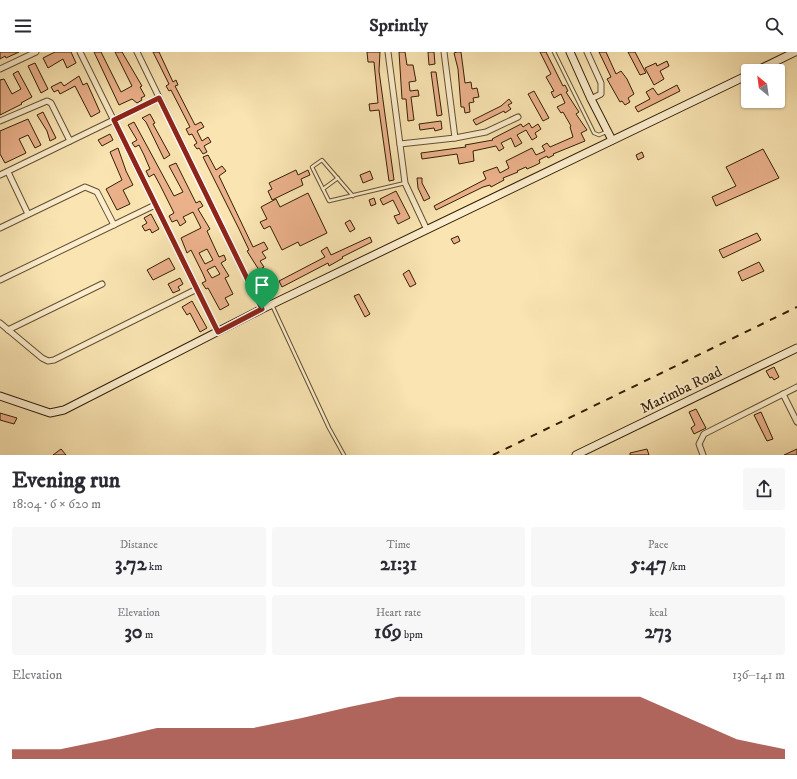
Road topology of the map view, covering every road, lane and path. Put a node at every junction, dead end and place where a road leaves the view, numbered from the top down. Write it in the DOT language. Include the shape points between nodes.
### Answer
graph roads {
  1 [pos="36,52"];
  2 [pos="80,52"];
  3 [pos="137,52"];
  4 [pos="388,52"];
  5 [pos="444,52"];
  6 [pos="554,52"];
  7 [pos="570,52"];
  8 [pos="587,52"];
  9 [pos="795,52"];
  10 [pos="770,64"];
  11 [pos="0,69"];
  12 [pos="741,78"];
  13 [pos="159,98"];
  14 [pos="591,99"];
  15 [pos="518,118"];
  16 [pos="114,120"];
  17 [pos="0,121"];
  18 [pos="607,131"];
  19 [pos="455,138"];
  20 [pos="612,140"];
  21 [pos="70,141"];
  22 [pos="400,144"];
  23 [pos="8,172"];
  24 [pos="0,175"];
  25 [pos="338,178"];
  26 [pos="405,183"];
  27 [pos="323,189"];
  28 [pos="353,196"];
  29 [pos="155,204"];
  30 [pos="28,214"];
  31 [pos="114,225"];
  32 [pos="0,228"];
  33 [pos="427,230"];
  34 [pos="0,280"];
  35 [pos="102,284"];
  36 [pos="197,289"];
  37 [pos="272,305"];
  38 [pos="262,309"];
  39 [pos="0,323"];
  40 [pos="8,330"];
  41 [pos="218,332"];
  42 [pos="797,348"];
  43 [pos="797,387"];
  44 [pos="783,394"];
  45 [pos="0,396"];
  46 [pos="797,422"];
  47 [pos="344,455"];
  48 [pos="576,455"];
  49 [pos="703,455"];
  1 -- 11 [label="street"];
  2 -- 16 [label="street"];
  3 -- 13 [label="street"];
  4 -- 22 [label="street"];
  5 -- 19 [label="street"];
  6 -- 18 [label="lane" via="594,133 599,135"];
  7 -- 14 [label="street"];
  8 -- 14 [label="street" via="601,83 600,94"];
  9 -- 10 [label="street"];
  12 -- 20 [label="street"];
  13 -- 16 [label="street"];
  13 -- 38 [label="street"];
  14 -- 18 [label="street"];
  15 -- 19 [label="street" via="486,132"];
  16 -- 21 [label="street"];
  16 -- 29 [label="street"];
  17 -- 21 [label="street" via="47,101 51,103"];
  18 -- 20 [label="street"];
  19 -- 22 [label="street"];
  20 -- 33 [label="street"];
  21 -- 23 [label="street"];
  22 -- 26 [label="street"];
  23 -- 24 [label="street"];
  23 -- 30 [label="street"];
  25 -- 27 [label="lane"];
  25 -- 27 [label="lane" via="322,160 312,167"];
  25 -- 28 [label="lane"];
  26 -- 28 [label="lane"];
  26 -- 33 [label="street"];
  27 -- 28 [label="lane" via="329,201"];
  29 -- 31 [label="street"];
  29 -- 36 [label="street"];
  30 -- 31 [label="street" via="81,188 89,187 97,192"];
  30 -- 32 [label="street"];
  31 -- 34 [label="street"];
  33 -- 37 [label="street"];
  35 -- 40 [label="street"];
  36 -- 40 [label="street" via="54,360 42,358"];
  36 -- 41 [label="street"];
  37 -- 38 [label="street"];
  37 -- 47 [label="lane" via="328,428"];
  38 -- 41 [label="street"];
  39 -- 40 [label="street"];
  41 -- 45 [label="street" via="56,413"];
  42 -- 48 [label="street, Marimba Road"];
  43 -- 44 [label="street"];
  44 -- 46 [label="street"];
  44 -- 49 [label="street" via="704,434 699,444"];
}
